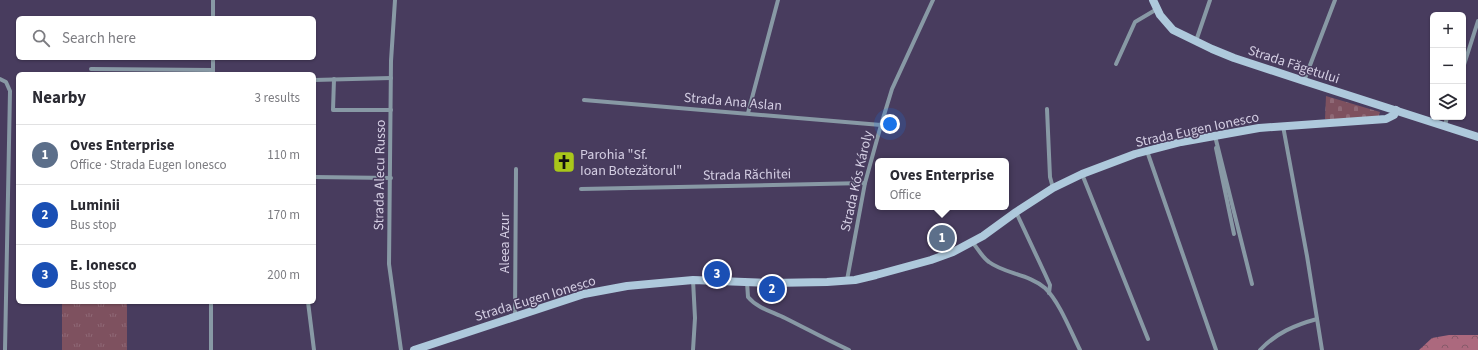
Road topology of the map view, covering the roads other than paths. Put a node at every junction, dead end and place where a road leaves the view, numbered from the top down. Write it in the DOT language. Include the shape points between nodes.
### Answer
graph roads {
  1 [pos="213,0"];
  2 [pos="395,0"];
  3 [pos="778,0"];
  4 [pos="933,0"];
  5 [pos="1153,0"];
  6 [pos="1210,0"];
  7 [pos="1335,0"];
  8 [pos="1157,9"];
  9 [pos="213,16"];
  10 [pos="1478,21"];
  11 [pos="1196,42"];
  12 [pos="1466,59"];
  13 [pos="213,60"];
  14 [pos="1116,64"];
  15 [pos="91,69"];
  16 [pos="213,72"];
  17 [pos="391,78"];
  18 [pos="1,79"];
  19 [pos="334,79"];
  20 [pos="316,80"];
  21 [pos="1304,82"];
  22 [pos="584,100"];
  23 [pos="1047,109"];
  24 [pos="391,110"];
  25 [pos="1396,110"];
  26 [pos="748,113"];
  27 [pos="1446,120"];
  28 [pos="881,124"];
  29 [pos="1283,125"];
  30 [pos="1445,126"];
  31 [pos="1478,137"];
  32 [pos="1215,138"];
  33 [pos="1147,151"];
  34 [pos="516,169"];
  35 [pos="1082,174"];
  36 [pos="316,176"];
  37 [pos="391,178"];
  38 [pos="865,183"];
  39 [pos="1053,188"];
  40 [pos="581,189"];
  41 [pos="1016,212"];
  42 [pos="1234,234"];
  43 [pos="973,243"];
  44 [pos="692,280"];
  45 [pos="847,281"];
  46 [pos="747,282"];
  47 [pos="1252,284"];
  48 [pos="1049,294"];
  49 [pos="211,304"];
  50 [pos="308,304"];
  51 [pos="515,316"];
  52 [pos="1317,319"];
  53 [pos="1148,339"];
  54 [pos="0,343"];
  55 [pos="5,343"];
  56 [pos="424,348"];
  57 [pos="5,350"];
  58 [pos="211,350"];
  59 [pos="314,350"];
  60 [pos="402,350"];
  61 [pos="414,350"];
  62 [pos="693,350"];
  63 [pos="849,350"];
  64 [pos="1080,350"];
  65 [pos="1216,350"];
  66 [pos="1260,350"];
  67 [pos="1322,350"];
  1 -- 9 [label="street"];
  2 -- 17 [label="street, Strada Alecu Russo"];
  3 -- 26 [label="street"];
  4 -- 28 [label="street, Strada Kós Károly" via="892,89"];
  5 -- 8 [label="street, Strada Făgetului"];
  6 -- 11 [label="street"];
  7 -- 21 [label="street"];
  8 -- 11 [label="street, Strada Făgetului" via="1173,30"];
  8 -- 14 [label="street" via="1135,22"];
  10 -- 12 [label="street"];
  11 -- 21 [label="street, Strada Făgetului"];
  13 -- 16 [label="street"];
  15 -- 16 [label="street"];
  17 -- 19 [label="street"];
  17 -- 24 [label="street, Strada Alecu Russo"];
  18 -- 55 [label="street" via="6,82 10,91"];
  19 -- 20 [label="street"];
  19 -- 24 [label="street" via="334,110"];
  21 -- 25 [label="street, Strada Făgetului"];
  22 -- 26 [label="street, Strada Ana Aslan"];
  23 -- 39 [label="street" via="1050,177"];
  24 -- 37 [label="street, Strada Alecu Russo"];
  25 -- 29 [label="street, Strada Eugen Ionesco" via="1394,115 1386,119"];
  25 -- 30 [label="street, Strada Făgetului"];
  26 -- 28 [label="street, Strada Ana Aslan"];
  27 -- 30 [label="street"];
  28 -- 38 [label="street, Strada Kós Károly"];
  29 -- 32 [label="street, Strada Eugen Ionesco"];
  29 -- 52 [label="street"];
  30 -- 31 [label="street, Strada Făgetului"];
  32 -- 33 [label="street, Strada Eugen Ionesco" via="1181,142"];
  32 -- 42 [label="street" via="1216,154"];
  32 -- 47 [label="street"];
  33 -- 35 [label="street, Strada Eugen Ionesco"];
  33 -- 65 [label="street"];
  34 -- 51 [label="street, Aleea Azur"];
  35 -- 39 [label="street, Strada Eugen Ionesco"];
  35 -- 53 [label="street"];
  36 -- 37 [label="street"];
  37 -- 60 [label="street, Strada Alecu Russo" via="389,264"];
  38 -- 40 [label="street, Strada Răchitei"];
  38 -- 45 [label="street, Strada Kós Károly"];
  39 -- 41 [label="street, Strada Eugen Ionesco"];
  41 -- 43 [label="street, Strada Eugen Ionesco"];
  41 -- 48 [label="street" via="1050,285"];
  43 -- 45 [label="street, Strada Eugen Ionesco" via="931,260"];
  43 -- 48 [label="street" via="990,263 1030,279"];
  44 -- 46 [label="street, Strada Eugen Ionesco"];
  44 -- 51 [label="street, Strada Eugen Ionesco" via="584,294"];
  44 -- 62 [label="street" via="695,318"];
  45 -- 46 [label="street, Strada Eugen Ionesco"];
  46 -- 63 [label="street" via="748,297 757,305"];
  48 -- 64 [label="street"];
  49 -- 58 [label="street"];
  50 -- 59 [label="street"];
  51 -- 56 [label="street, Strada Eugen Ionesco"];
  52 -- 66 [label="street" via="1297,325 1269,340"];
  52 -- 67 [label="street"];
  54 -- 55 [label="street"];
  55 -- 57 [label="street"];
  56 -- 61 [label="street, Strada Eugen Ionesco"];
}
